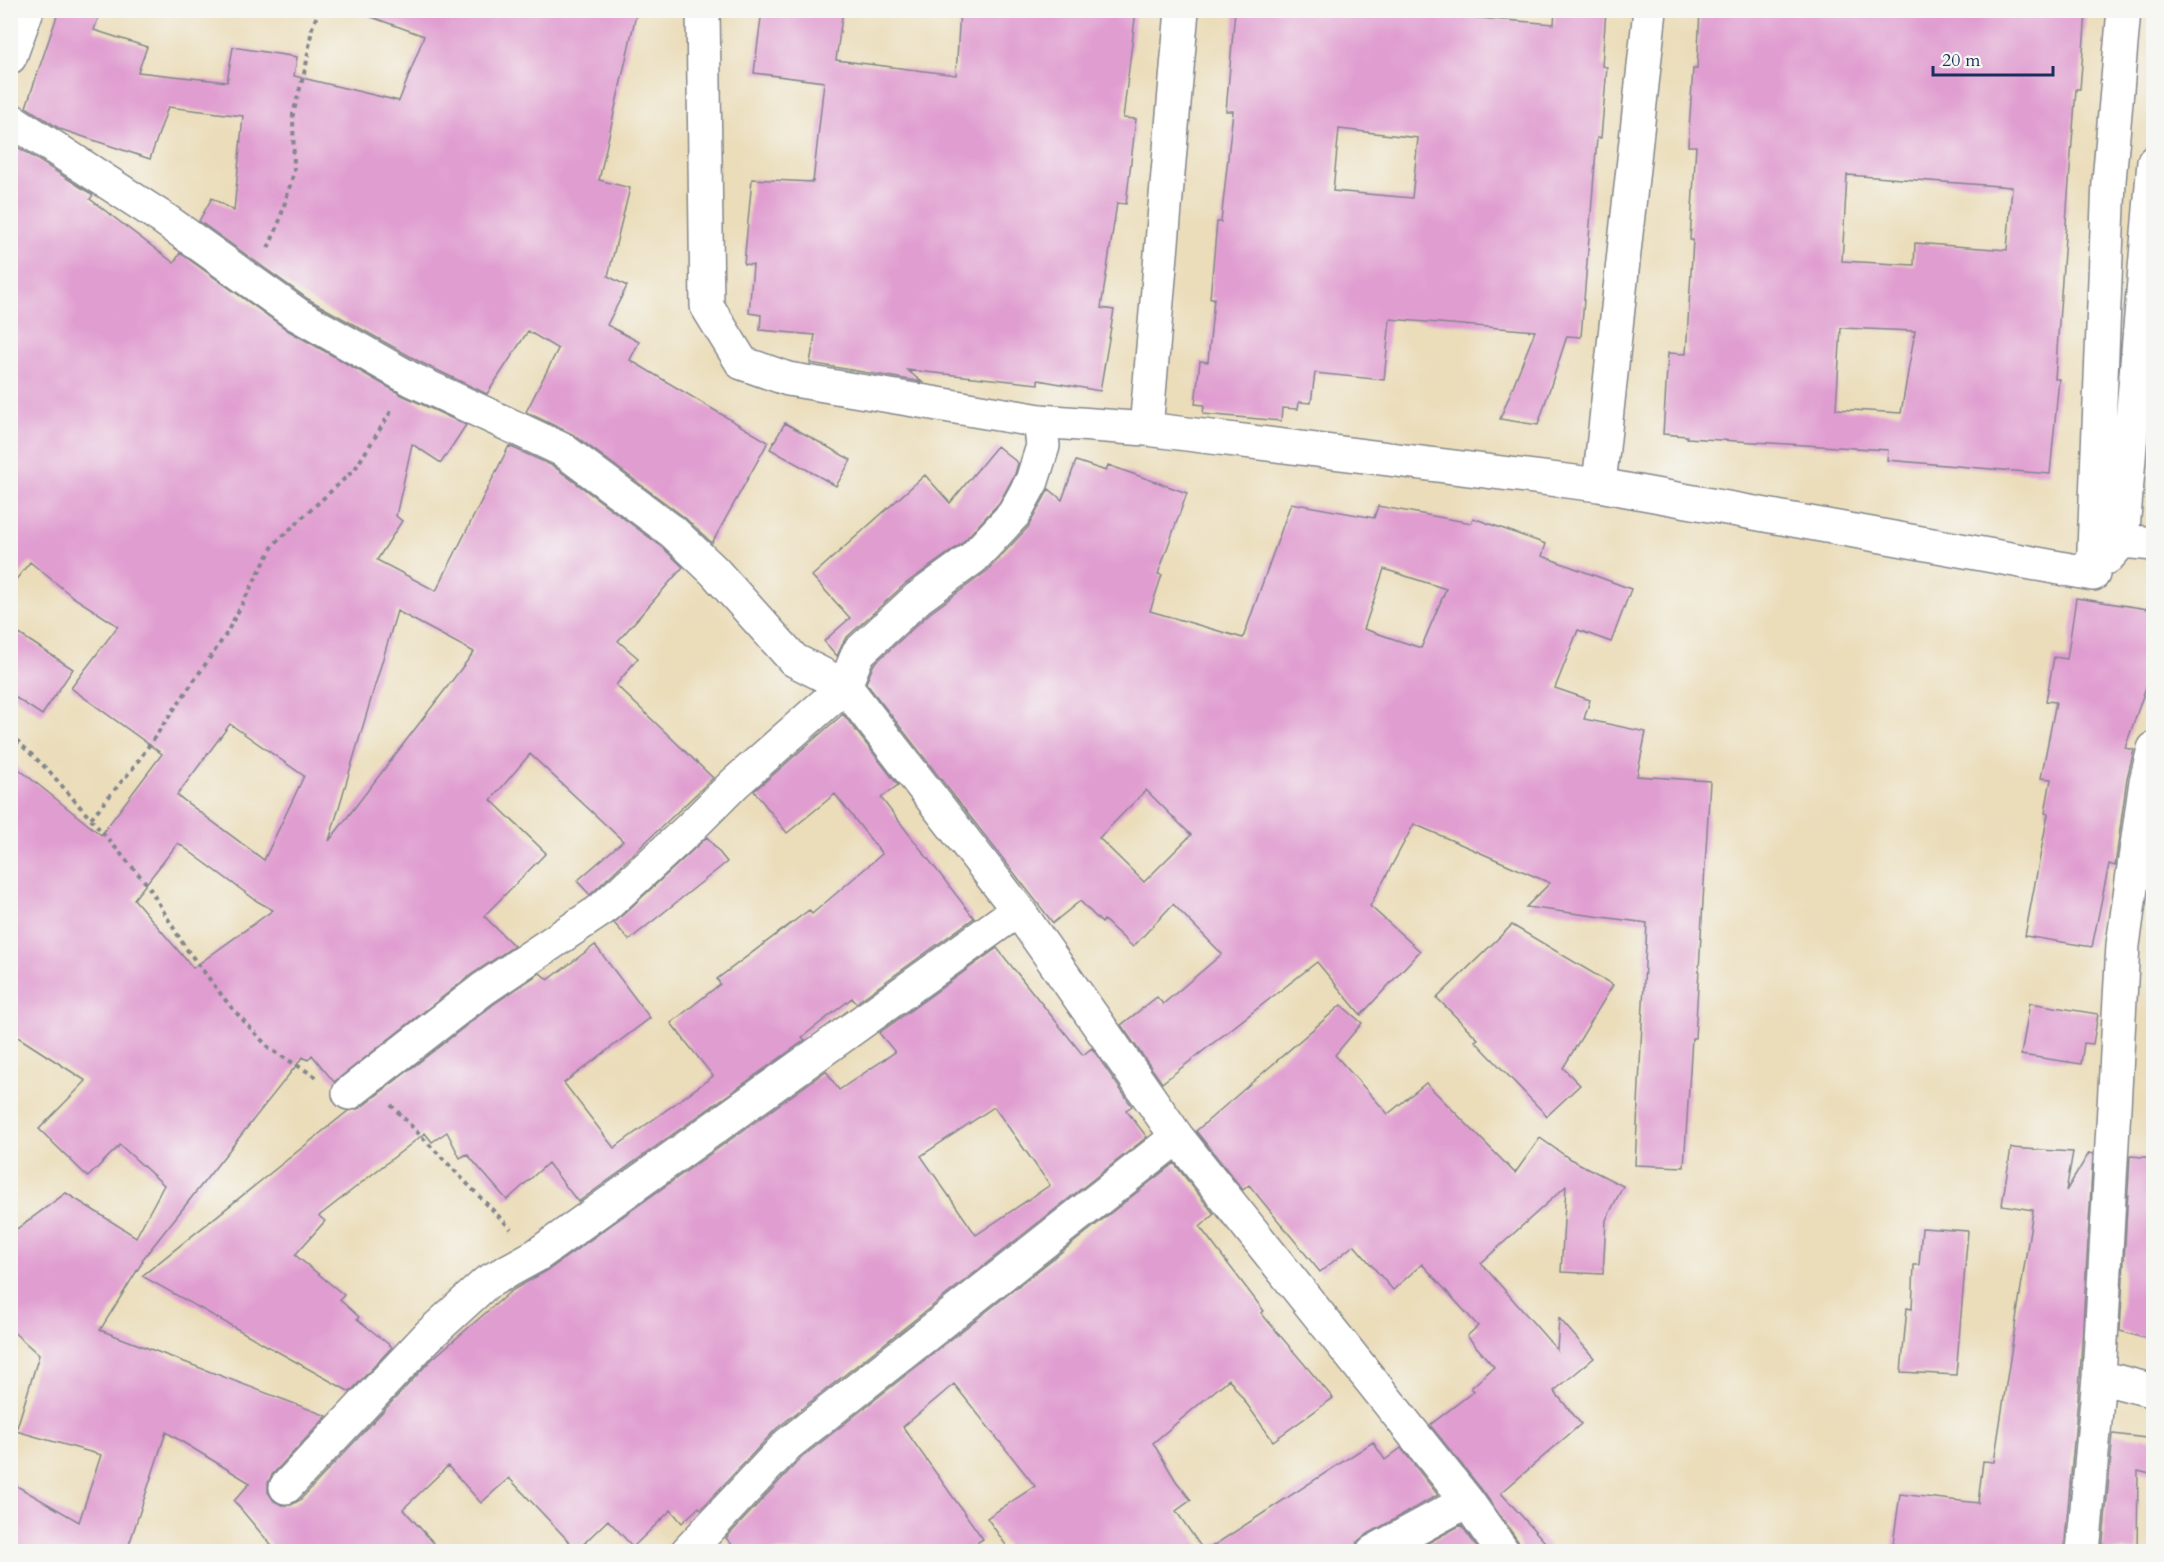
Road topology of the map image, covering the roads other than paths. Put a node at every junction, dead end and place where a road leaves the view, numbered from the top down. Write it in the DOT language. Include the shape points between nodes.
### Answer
graph roads {
  1 [pos="27,10"];
  2 [pos="703,10"];
  3 [pos="1182,10"];
  4 [pos="1650,10"];
  5 [pos="2124,10"];
  6 [pos="10,57"];
  7 [pos="10,119"];
  8 [pos="2154,162"];
  9 [pos="1040,422"];
  10 [pos="1146,429"];
  11 [pos="1599,485"];
  12 [pos="2138,543"];
  13 [pos="2093,574"];
  14 [pos="845,686"];
  15 [pos="2154,749"];
  16 [pos="1018,910"];
  17 [pos="349,1093"];
  18 [pos="1177,1137"];
  19 [pos="2099,1377"];
  20 [pos="2154,1391"];
  21 [pos="286,1487"];
  22 [pos="1467,1501"];
  23 [pos="687,1551"];
  24 [pos="1373,1551"];
  25 [pos="1503,1551"];
  26 [pos="2083,1551"];
  1 -- 6 [label="street"];
  2 -- 9 [label="street" via="707,306 742,363 788,379"];
  3 -- 10 [label="street"];
  4 -- 11 [label="street"];
  5 -- 13 [label="street" via="2109,181"];
  7 -- 14 [label="street" via="164,219 298,315 411,379 563,450 673,532 714,571 794,660"];
  8 -- 12 [label="street"];
  9 -- 10 [label="street"];
  9 -- 14 [label="street" via="1043,446 1032,481 1014,514 973,558 918,598 858,653"];
  10 -- 11 [label="street"];
  11 -- 13 [label="street"];
  12 -- 13 [label="street"];
  14 -- 16 [label="street"];
  14 -- 17 [label="street" via="601,910 483,989"];
  15 -- 19 [label="street" via="2123,945"];
  16 -- 18 [label="street"];
  16 -- 21 [label="street" via="537,1255 486,1283 429,1335"];
  18 -- 22 [label="street"];
  18 -- 23 [label="street" via="788,1444"];
  19 -- 20 [label="street"];
  19 -- 26 [label="street"];
  22 -- 24 [label="street"];
  22 -- 25 [label="street"];
}
